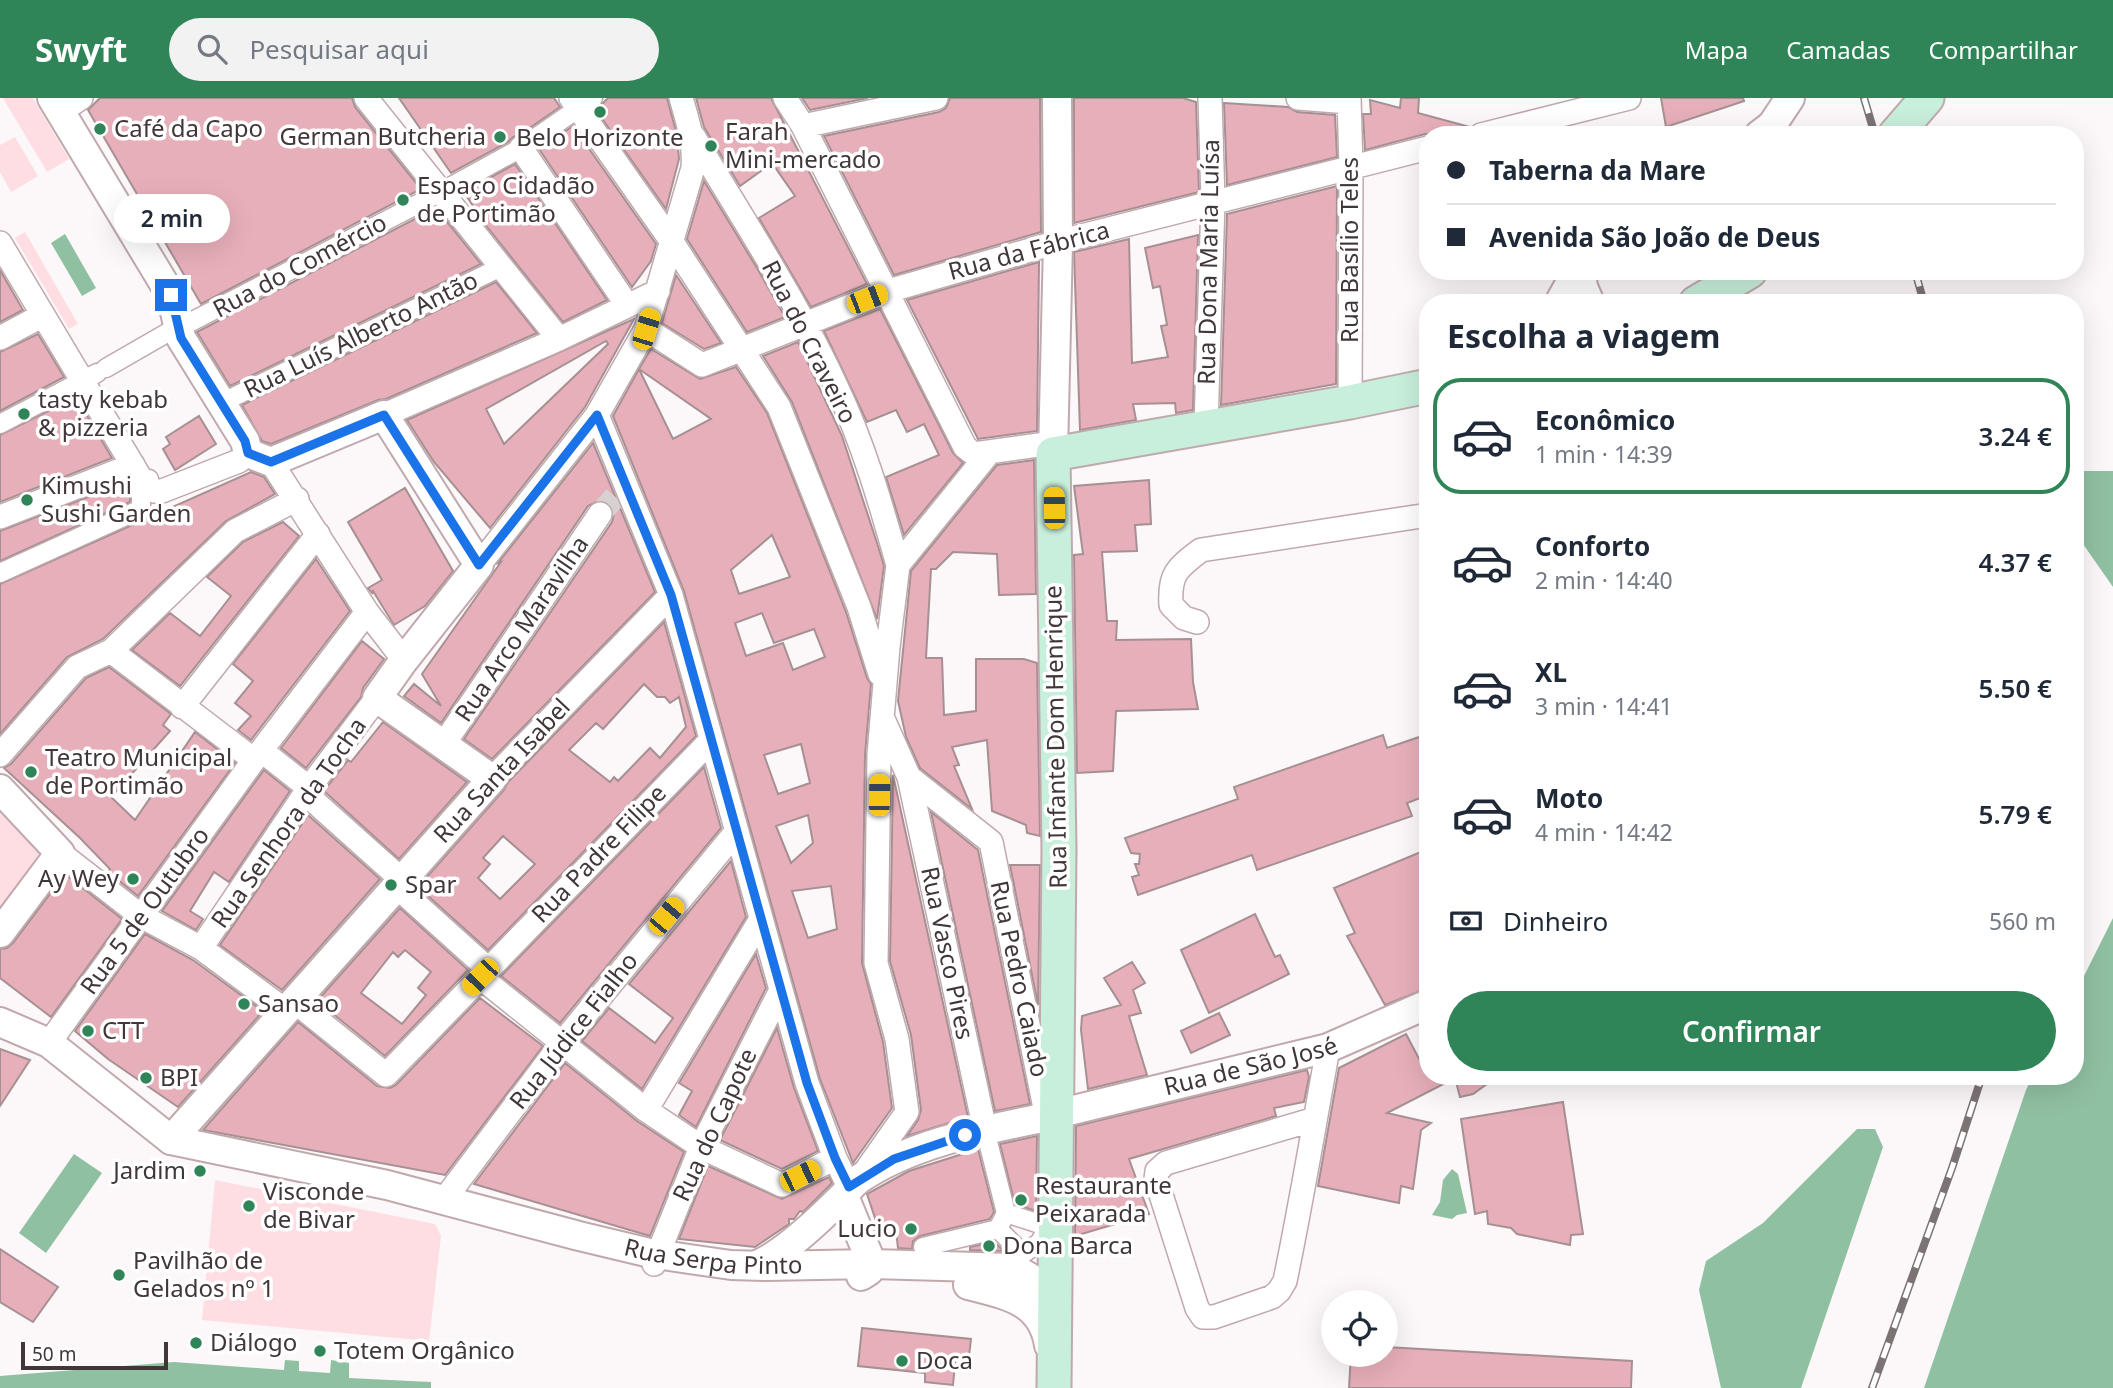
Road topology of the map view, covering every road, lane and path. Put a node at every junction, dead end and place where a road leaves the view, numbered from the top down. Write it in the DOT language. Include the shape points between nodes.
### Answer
graph roads {
  1 [pos="366,98"];
  2 [pos="681,98"];
  3 [pos="785,98"];
  4 [pos="936,98"];
  5 [pos="1210,98"];
  6 [pos="1298,98"];
  7 [pos="1629,98"];
  8 [pos="1790,98"];
  9 [pos="1927,98"];
  10 [pos="1349,100"];
  11 [pos="1056,101"];
  12 [pos="581,102"];
  13 [pos="64,103"];
  14 [pos="803,126"];
  15 [pos="1516,126"];
  16 [pos="1771,126"];
  17 [pos="1903,126"];
  18 [pos="691,132"];
  19 [pos="521,148"];
  20 [pos="1419,150"];
  21 [pos="1351,167"];
  22 [pos="441,192"];
  23 [pos="1213,202"];
  24 [pos="673,242"];
  25 [pos="1058,242"];
  26 [pos="0,243"];
  27 [pos="501,267"];
  28 [pos="1735,280"];
  29 [pos="658,291"];
  30 [pos="887,291"];
  31 [pos="1711,294"];
  32 [pos="626,305"];
  33 [pos="43,315"];
  34 [pos="804,323"];
  35 [pos="646,329"];
  36 [pos="0,338"];
  37 [pos="559,339"];
  38 [pos="741,348"];
  39 [pos="95,374"];
  40 [pos="1419,388"];
  41 [pos="1350,402"];
  42 [pos="221,403"];
  43 [pos="384,415"];
  44 [pos="597,415"];
  45 [pos="0,424"];
  46 [pos="1206,427"];
  47 [pos="1053,448"];
  48 [pos="988,454"];
  49 [pos="260,458"];
  50 [pos="145,480"];
  51 [pos="297,499"];
  52 [pos="600,514"];
  53 [pos="1419,515"];
  54 [pos="0,517"];
  55 [pos="318,534"];
  56 [pos="479,565"];
  57 [pos="898,565"];
  58 [pos="0,573"];
  59 [pos="671,595"];
  60 [pos="367,612"];
  61 [pos="1198,622"];
  62 [pos="111,651"];
  63 [pos="404,660"];
  64 [pos="884,692"];
  65 [pos="377,698"];
  66 [pos="182,707"];
  67 [pos="882,716"];
  68 [pos="710,740"];
  69 [pos="443,745"];
  70 [pos="0,755"];
  71 [pos="258,756"];
  72 [pos="909,777"];
  73 [pos="492,779"];
  74 [pos="0,789"];
  75 [pos="307,791"];
  76 [pos="736,832"];
  77 [pos="60,853"];
  78 [pos="399,883"];
  79 [pos="141,916"];
  80 [pos="761,919"];
  81 [pos="0,933"];
  82 [pos="201,948"];
  83 [pos="484,973"];
  84 [pos="781,990"];
  85 [pos="290,1006"];
  86 [pos="1419,1008"];
  87 [pos="0,1022"];
  88 [pos="49,1043"];
  89 [pos="562,1043"];
  90 [pos="1328,1048"];
  91 [pos="646,1110"];
  92 [pos="1058,1114"];
  93 [pos="1315,1119"];
  94 [pos="985,1130"];
  95 [pos="171,1140"];
  96 [pos="701,1147"];
  97 [pos="835,1158"];
  98 [pos="851,1187"];
  99 [pos="444,1200"];
  100 [pos="1002,1221"];
  101 [pos="813,1223"];
  102 [pos="1052,1223"];
  103 [pos="923,1247"];
  104 [pos="656,1259"];
  105 [pos="872,1264"];
  106 [pos="757,1265"];
  107 [pos="825,1274"];
  108 [pos="1027,1275"];
  109 [pos="978,1276"];
  110 [pos="1053,1312"];
  111 [pos="1052,1382"];
  1 -- 22 [label="street"];
  2 -- 18 [label="street"];
  3 -- 14 [label="street"];
  4 -- 14 [label="street"];
  5 -- 23 [label="street, Rua Dona Maria Luísa"];
  6 -- 10 [label="street"];
  7 -- 15 [label="street"];
  8 -- 16 [label="street"];
  9 -- 17 [label="main road"];
  10 -- 21 [label="street, Rua Basílio Teles"];
  11 -- 25 [label="street, Rua Infante Dom Henrique"];
  12 -- 19 [label="street, Rua do Comércio"];
  12 -- 24 [label="street"];
  13 -- 42 [label="street" via="171,295 181,338"];
  14 -- 30 [label="street"];
  18 -- 24 [label="street" via="693,168"];
  18 -- 34 [label="street, Rua do Craveiro"];
  19 -- 22 [label="street, Rua do Comércio"];
  19 -- 32 [label="street"];
  20 -- 21 [label="street, Rua da Fábrica"];
  21 -- 23 [label="street, Rua da Fábrica"];
  21 -- 41 [label="street, Rua Basílio Teles"];
  22 -- 27 [label="street"];
  22 -- 39 [label="street, Rua do Comércio"];
  23 -- 25 [label="street, Rua da Fábrica"];
  23 -- 46 [label="street, Rua Dona Maria Luísa"];
  24 -- 29 [label="street"];
  24 -- 38 [label="street"];
  25 -- 30 [label="street, Rua da Fábrica"];
  25 -- 47 [label="street, Rua Infante Dom Henrique"];
  26 -- 33 [label="street"];
  27 -- 37 [label="street"];
  27 -- 42 [label="street, Rua Luís Alberto Antão"];
  28 -- 31 [label="main road"];
  29 -- 32 [label="street"];
  29 -- 35 [label="street"];
  30 -- 34 [label="street, Rua da Fábrica"];
  30 -- 48 [label="street" via="965,447 974,454"];
  32 -- 37 [label="street"];
  33 -- 36 [label="street"];
  33 -- 39 [label="street"];
  34 -- 38 [label="street, Rua da Fábrica"];
  34 -- 57 [label="street, Rua do Craveiro" via="838,388 871,470"];
  35 -- 38 [label="street, Rua da Fábrica" via="702,365"];
  35 -- 44 [label="street"];
  37 -- 43 [label="street"];
  38 -- 64 [label="street" via="779,407 859,607"];
  39 -- 45 [label="street, Rua do Comércio"];
  39 -- 50 [label="street"];
  40 -- 41 [label="main road"];
  41 -- 46 [label="main road"];
  42 -- 49 [label="street"];
  43 -- 49 [label="street"];
  43 -- 56 [label="street"];
  44 -- 56 [label="street"];
  44 -- 59 [label="street"];
  46 -- 47 [label="main road"];
  47 -- 48 [label="street"];
  47 -- 102 [label="main road, Rua Infante Dom Henrique" via="1059,849"];
  48 -- 57 [label="street"];
  49 -- 50 [label="street" via="239,461 162,491"];
  49 -- 51 [label="street"];
  50 -- 54 [label="street"];
  50 -- 58 [label="street" via="141,509"];
  51 -- 55 [label="street"];
  51 -- 62 [label="street" via="235,531"];
  52 -- 69 [label="street, Rua Arco Maravilha"];
  53 -- 61 [label="street" via="1201,550 1181,566 1169,585 1171,605 1184,618"];
  55 -- 60 [label="street"];
  55 -- 66 [label="street"];
  56 -- 63 [label="street"];
  57 -- 64 [label="street"];
  59 -- 68 [label="street"];
  59 -- 73 [label="street, Rua Santa Isabel"];
  60 -- 63 [label="street"];
  60 -- 71 [label="street, Rua 5 de Outubro"];
  62 -- 66 [label="street"];
  62 -- 70 [label="street" via="77,667"];
  63 -- 65 [label="street"];
  64 -- 67 [label="street"];
  65 -- 69 [label="street"];
  65 -- 75 [label="street, Rua Senhora da Tocha"];
  66 -- 71 [label="street"];
  67 -- 72 [label="street, Rua Vasco Pires"];
  67 -- 98 [label="street" via="876,963 897,1039 907,1112"];
  68 -- 76 [label="street"];
  68 -- 83 [label="street, Rua Padre Filipe"];
  69 -- 73 [label="street"];
  71 -- 75 [label="street"];
  71 -- 79 [label="street, Rua 5 de Outubro"];
  72 -- 92 [label="street, Rua Pedro Caiado" via="991,842"];
  72 -- 94 [label="street, Rua Vasco Pires"];
  73 -- 78 [label="street, Rua Santa Isabel"];
  74 -- 77 [label="street"];
  75 -- 78 [label="street"];
  75 -- 82 [label="street, Rua Senhora da Tocha"];
  76 -- 80 [label="street"];
  76 -- 89 [label="street, Rua Júdice Fialho"];
  77 -- 79 [label="street"];
  77 -- 81 [label="street"];
  78 -- 83 [label="street"];
  78 -- 85 [label="street, Rua Santa Isabel"];
  79 -- 82 [label="street"];
  79 -- 88 [label="street, Rua 5 de Outubro"];
  80 -- 84 [label="street"];
  80 -- 91 [label="street"];
  82 -- 85 [label="street"];
  83 -- 85 [label="street, Rua Padre Filipe" via="386,1075"];
  83 -- 89 [label="street"];
  84 -- 96 [label="street, Rua do Capote"];
  84 -- 97 [label="street" via="807,1083"];
  85 -- 95 [label="street, Rua Santa Isabel"];
  86 -- 90 [label="street, Rua de São José"];
  87 -- 88 [label="street, Rua Serpa Pinto"];
  88 -- 95 [label="street, Rua Serpa Pinto"];
  89 -- 91 [label="street"];
  89 -- 99 [label="street, Rua Júdice Fialho"];
  90 -- 92 [label="street, Rua de São José"];
  90 -- 93 [label="street"];
  91 -- 96 [label="street"];
  92 -- 94 [label="street, Rua de São José"];
  93 -- 93 [label="street" via="1166,1163 1157,1171 1203,1317 1272,1297 1285,1281"];
  94 -- 98 [label="street, Rua de São José" via="894,1159"];
  94 -- 100 [label="street"];
  95 -- 99 [label="street, Rua Serpa Pinto"];
  96 -- 97 [label="street" via="782,1185"];
  96 -- 104 [label="street, Rua do Capote"];
  97 -- 98 [label="street"];
  98 -- 101 [label="street, Rua de São José"];
  98 -- 105 [label="street"];
  99 -- 104 [label="street, Rua Serpa Pinto"];
  100 -- 102 [label="street"];
  100 -- 102 [label="street" via="1023,1254 1040,1242"];
  100 -- 103 [label="street"];
  101 -- 106 [label="street, Rua de São José" via="769,1261"];
  101 -- 107 [label="street" via="796,1247"];
  102 -- 108 [label="street" via="1045,1256"];
  102 -- 110 [label="main road, Rua Infante Dom Henrique"];
  104 -- 106 [label="street, Rua Serpa Pinto"];
  104 -- 107 [label="street, Rua Serpa Pinto" via="722,1275"];
  105 -- 107 [label="street, Rua Serpa Pinto"];
  105 -- 107 [label="street" via="863,1275"];
  105 -- 109 [label="street, Rua Serpa Pinto"];
  106 -- 107 [label="street, Rua Serpa Pinto"];
  107 -- 109 [label="street, Rua Serpa Pinto"];
  108 -- 109 [label="street" via="1012,1268"];
  108 -- 110 [label="street" via="1049,1297"];
  109 -- 111 [label="street" via="1031,1309 1047,1334"];
  110 -- 111 [label="main road, Rua Infante Dom Henrique"];
}
